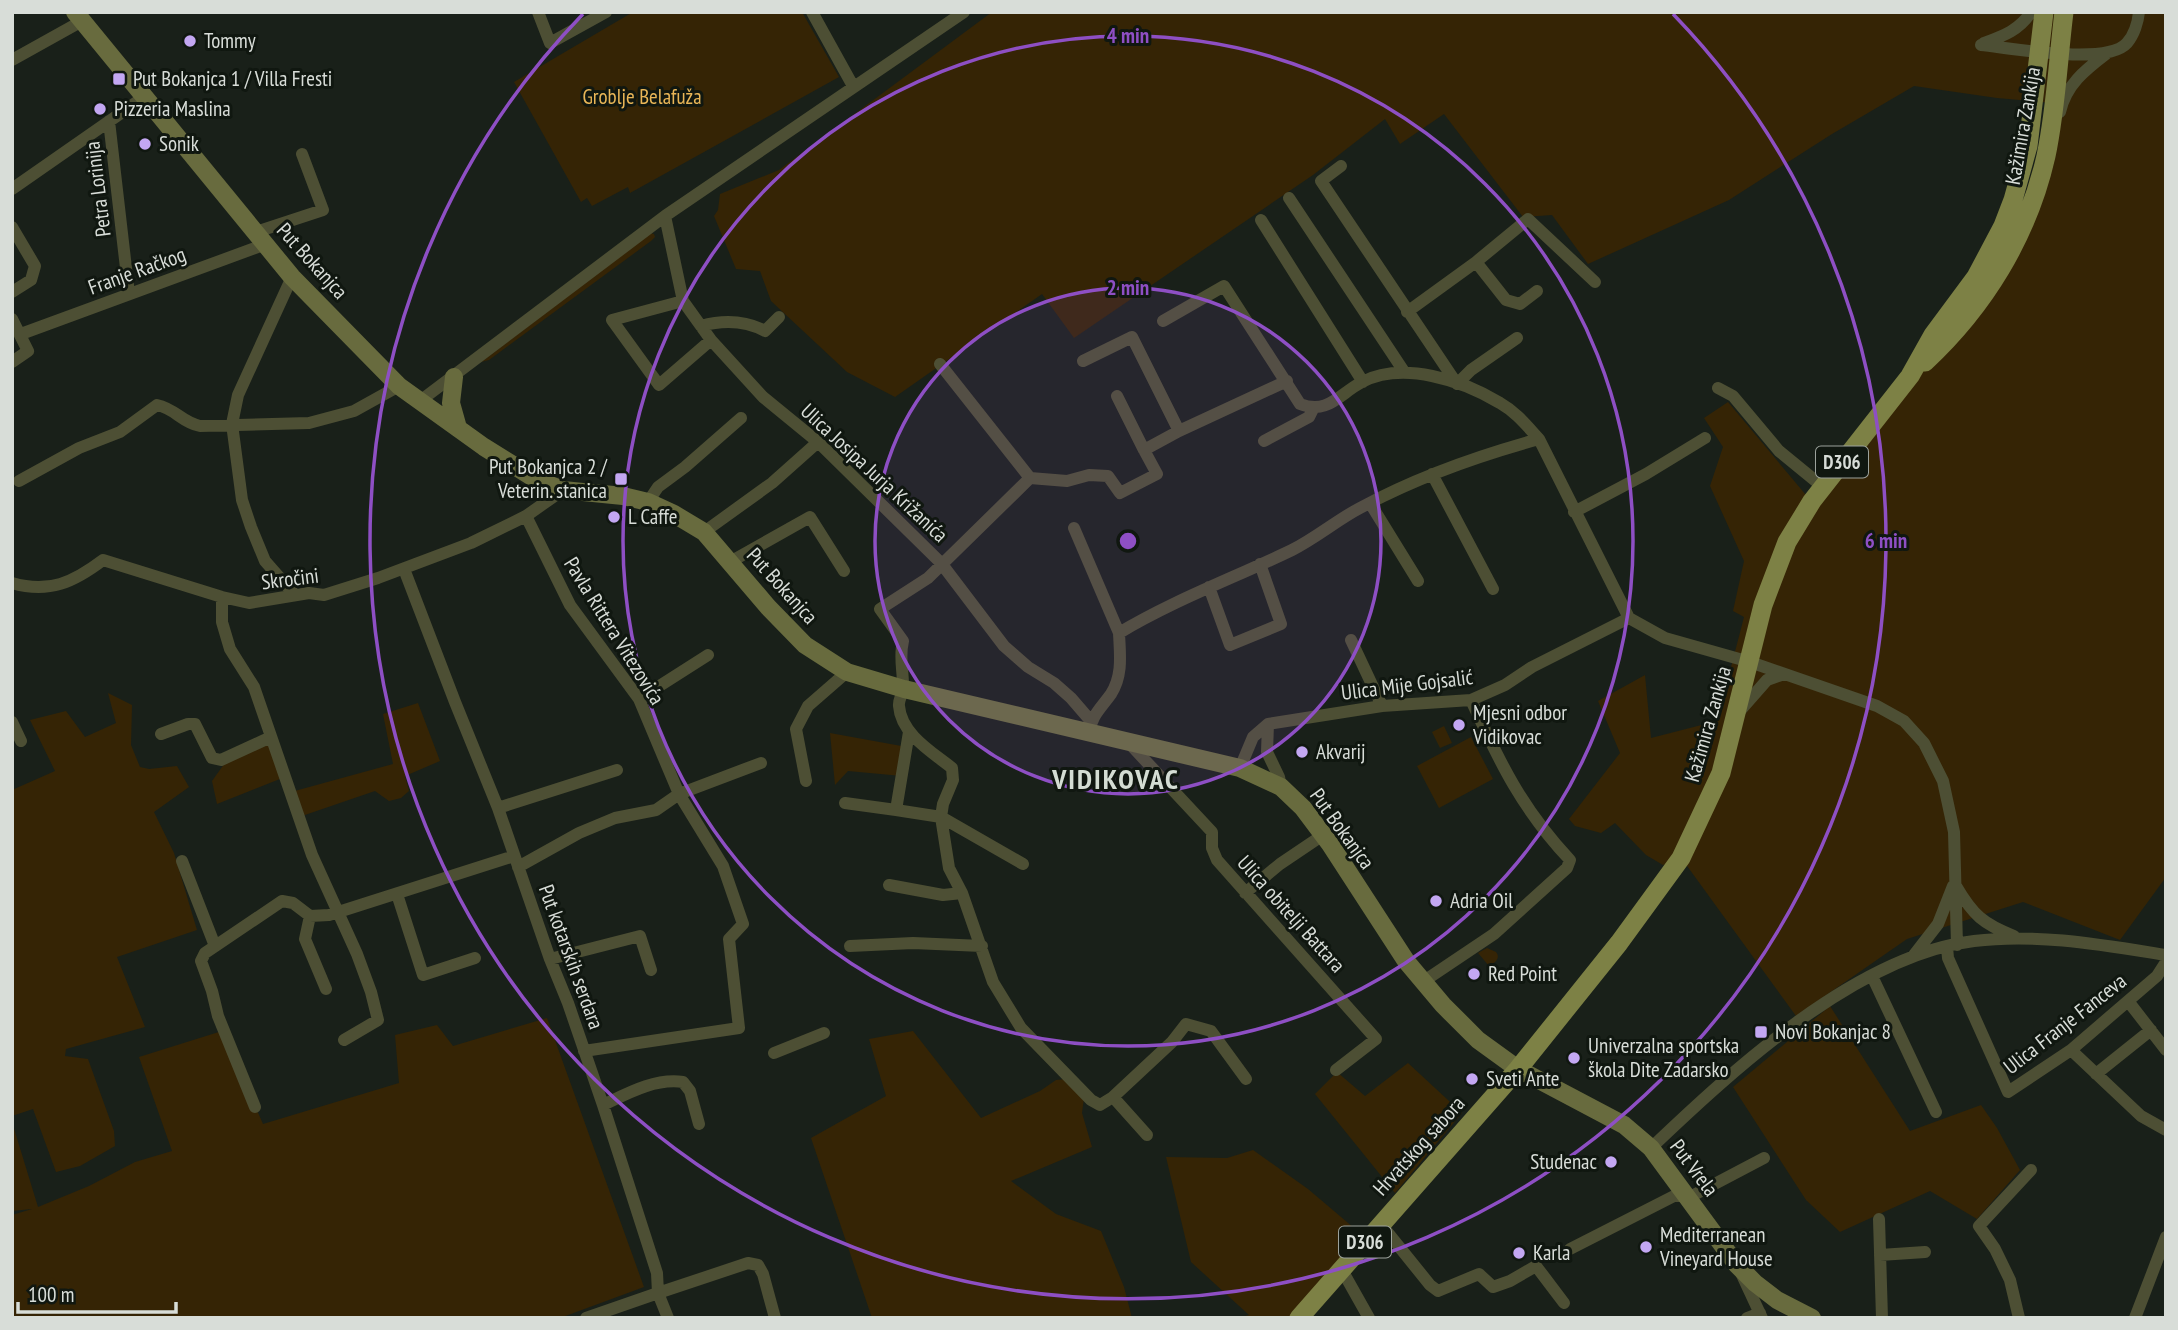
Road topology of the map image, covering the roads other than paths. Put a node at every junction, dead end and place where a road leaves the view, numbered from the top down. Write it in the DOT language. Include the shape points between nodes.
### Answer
graph roads {
  1 [pos="538,12"];
  2 [pos="606,12"];
  3 [pos="812,12"];
  4 [pos="964,12"];
  5 [pos="2031,12"];
  6 [pos="2045,12"];
  7 [pos="2064,12"];
  8 [pos="2138,12"];
  9 [pos="79,17"];
  10 [pos="2049,52"];
  11 [pos="2107,53"];
  12 [pos="12,60"];
  13 [pos="853,86"];
  14 [pos="144,96"];
  15 [pos="109,121"];
  16 [pos="2050,127"];
  17 [pos="302,154"];
  18 [pos="1341,166"];
  19 [pos="12,189"];
  20 [pos="1289,198"];
  21 [pos="665,216"];
  22 [pos="1261,220"];
  23 [pos="12,227"];
  24 [pos="261,238"];
  25 [pos="1476,262"];
  26 [pos="292,276"];
  27 [pos="1595,282"];
  28 [pos="1537,291"];
  29 [pos="12,292"];
  30 [pos="129,294"];
  31 [pos="683,301"];
  32 [pos="1407,312"];
  33 [pos="779,317"];
  34 [pos="12,319"];
  35 [pos="1163,321"];
  36 [pos="701,326"];
  37 [pos="22,334"];
  38 [pos="1517,338"];
  39 [pos="711,340"];
  40 [pos="1083,361"];
  41 [pos="12,362"];
  42 [pos="940,364"];
  43 [pos="1405,373"];
  44 [pos="1910,376"];
  45 [pos="453,377"];
  46 [pos="1287,382"];
  47 [pos="1363,382"];
  48 [pos="1457,384"];
  49 [pos="399,386"];
  50 [pos="1718,388"];
  51 [pos="1117,396"];
  52 [pos="420,401"];
  53 [pos="1313,410"];
  54 [pos="741,418"];
  55 [pos="232,424"];
  56 [pos="458,428"];
  57 [pos="1179,431"];
  58 [pos="1705,438"];
  59 [pos="1539,439"];
  60 [pos="1264,441"];
  61 [pos="818,442"];
  62 [pos="1144,450"];
  63 [pos="1432,474"];
  64 [pos="1030,478"];
  65 [pos="19,481"];
  66 [pos="1823,486"];
  67 [pos="563,489"];
  68 [pos="648,502"];
  69 [pos="1370,503"];
  70 [pos="1574,512"];
  71 [pos="526,516"];
  72 [pos="1074,528"];
  73 [pos="704,532"];
  74 [pos="730,562"];
  75 [pos="942,563"];
  76 [pos="1260,564"];
  77 [pos="404,569"];
  78 [pos="844,571"];
  79 [pos="1418,581"];
  80 [pos="12,583"];
  81 [pos="1209,587"];
  82 [pos="1493,589"];
  83 [pos="294,594"];
  84 [pos="222,597"];
  85 [pos="1629,618"];
  86 [pos="1119,633"];
  87 [pos="1351,640"];
  88 [pos="708,655"];
  89 [pos="1749,662"];
  90 [pos="847,672"];
  91 [pos="1784,674"];
  92 [pos="904,689"];
  93 [pos="639,699"];
  94 [pos="1471,700"];
  95 [pos="1382,706"];
  96 [pos="1737,714"];
  97 [pos="12,722"];
  98 [pos="1268,724"];
  99 [pos="1089,726"];
  100 [pos="909,732"];
  101 [pos="161,734"];
  102 [pos="271,737"];
  103 [pos="21,741"];
  104 [pos="1128,742"];
  105 [pos="761,763"];
  106 [pos="1240,768"];
  107 [pos="617,770"];
  108 [pos="806,781"];
  109 [pos="1281,787"];
  110 [pos="679,794"];
  111 [pos="845,803"];
  112 [pos="498,808"];
  113 [pos="895,810"];
  114 [pos="942,817"];
  115 [pos="1323,835"];
  116 [pos="182,861"];
  117 [pos="516,862"];
  118 [pos="1023,864"];
  119 [pos="1955,883"];
  120 [pos="889,885"];
  121 [pos="962,893"];
  122 [pos="1245,893"];
  123 [pos="397,894"];
  124 [pos="338,911"];
  125 [pos="310,916"];
  126 [pos="2019,938"];
  127 [pos="215,946"];
  128 [pos="850,946"];
  129 [pos="982,946"];
  130 [pos="1952,946"];
  131 [pos="2166,955"];
  132 [pos="1914,956"];
  133 [pos="475,958"];
  134 [pos="550,959"];
  135 [pos="2166,962"];
  136 [pos="651,970"];
  137 [pos="1872,976"];
  138 [pos="1424,981"];
  139 [pos="326,989"];
  140 [pos="2128,1001"];
  141 [pos="2151,1030"];
  142 [pos="824,1033"];
  143 [pos="344,1040"];
  144 [pos="2071,1050"];
  145 [pos="2166,1050"];
  146 [pos="584,1051"];
  147 [pos="774,1053"];
  148 [pos="1518,1069"];
  149 [pos="1336,1070"];
  150 [pos="2096,1074"];
  151 [pos="1246,1079"];
  152 [pos="1113,1097"];
  153 [pos="603,1105"];
  154 [pos="255,1107"];
  155 [pos="1936,1112"];
  156 [pos="699,1124"];
  157 [pos="2166,1130"];
  158 [pos="1147,1135"];
  159 [pos="1651,1148"];
  160 [pos="1764,1157"];
  161 [pos="2031,1170"];
  162 [pos="1688,1198"];
  163 [pos="1879,1219"];
  164 [pos="1380,1223"];
  165 [pos="2166,1237"];
  166 [pos="1570,1249"];
  167 [pos="1925,1252"];
  168 [pos="1880,1255"];
  169 [pos="1737,1265"];
  170 [pos="1342,1270"];
  171 [pos="658,1293"];
  172 [pos="1564,1303"];
  173 [pos="1790,1314"];
  174 [pos="1761,1315"];
  175 [pos="586,1318"];
  176 [pos="668,1318"];
  177 [pos="775,1318"];
  178 [pos="1299,1318"];
  179 [pos="1369,1318"];
  180 [pos="1747,1318"];
  181 [pos="1812,1318"];
  182 [pos="1882,1318"];
  183 [pos="2019,1318"];
  184 [pos="2135,1318"];
  1 -- 2 [label="street" via="550,43"];
  3 -- 13 [label="street"];
  4 -- 13 [label="street"];
  5 -- 10 [label="street" via="2007,35 1981,45"];
  6 -- 10 [label="main road, Kažimira Zankija / D306"];
  7 -- 10 [label="main road, Kažimira Zankija / D306"];
  8 -- 11 [label="street" via="2127,44"];
  9 -- 12 [label="street"];
  9 -- 14 [label="main road, Put Bokanjca"];
  10 -- 11 [label="street"];
  10 -- 16 [label="main road, Kažimira Zankija / D306"];
  10 -- 44 [label="main road, Kažimira Zankija / D306" via="2028,146 2003,226 1976,277 1933,335"];
  11 -- 16 [label="street" via="2074,81"];
  13 -- 21 [label="street"];
  14 -- 15 [label="street"];
  14 -- 24 [label="main road, Put Bokanjca"];
  15 -- 19 [label="street"];
  15 -- 30 [label="street, Petra Lorinija"];
  16 -- 44 [label="main road, Kažimira Zankija / D306" via="2031,207 2006,259 1966,317"];
  17 -- 24 [label="street, Franje Račkog" via="323,210"];
  18 -- 32 [label="street" via="1321,181"];
  20 -- 43 [label="street"];
  21 -- 31 [label="street, Ulica Josipa Jurja Križanića"];
  21 -- 45 [label="street"];
  22 -- 47 [label="street"];
  23 -- 29 [label="street" via="35,266 31,280"];
  24 -- 26 [label="main road, Put Bokanjca"];
  24 -- 30 [label="street, Franje Račkog"];
  25 -- 27 [label="street" via="1528,219"];
  25 -- 28 [label="street" via="1506,300 1520,304"];
  25 -- 32 [label="street"];
  26 -- 49 [label="main road, Put Bokanjca"];
  26 -- 55 [label="street" via="238,395"];
  30 -- 37 [label="street, Franje Račkog"];
  31 -- 36 [label="street, Ulica Josipa Jurja Križanića"];
  31 -- 39 [label="street" via="612,320 659,385"];
  32 -- 48 [label="street"];
  33 -- 36 [label="street" via="765,331 734,322"];
  34 -- 37 [label="street"];
  35 -- 46 [label="street" via="1224,286"];
  36 -- 39 [label="street, Ulica Josipa Jurja Križanića"];
  37 -- 41 [label="street" via="28,351"];
  38 -- 48 [label="street"];
  39 -- 61 [label="street, Ulica Josipa Jurja Križanića" via="763,397"];
  40 -- 57 [label="street" via="1132,337"];
  42 -- 64 [label="street"];
  43 -- 47 [label="street"];
  43 -- 48 [label="street"];
  44 -- 66 [label="main road, Kažimira Zankija / D306"];
  45 -- 52 [label="street"];
  45 -- 56 [label="main road" via="451,403"];
  46 -- 53 [label="street" via="1300,404"];
  46 -- 57 [label="street"];
  47 -- 53 [label="street"];
  48 -- 59 [label="street" via="1500,402"];
  49 -- 52 [label="main road, Put Bokanjca"];
  49 -- 55 [label="street" via="354,411 309,423"];
  50 -- 66 [label="street" via="1733,396 1779,451"];
  51 -- 62 [label="street"];
  52 -- 56 [label="main road, Put Bokanjca"];
  53 -- 60 [label="street"];
  54 -- 68 [label="street" via="658,487"];
  55 -- 65 [label="street" via="186,423 171,408 158,405 120,432 79,448"];
  55 -- 83 [label="street" via="242,500 251,527 265,561"];
  56 -- 67 [label="main road, Put Bokanjca" via="537,480"];
  57 -- 62 [label="street"];
  58 -- 70 [label="street"];
  59 -- 63 [label="street"];
  59 -- 70 [label="street"];
  61 -- 73 [label="street"];
  61 -- 75 [label="street, Ulica Josipa Jurja Križanića"];
  62 -- 64 [label="street" via="1157,474 1120,494 1108,476 1067,481"];
  63 -- 69 [label="street"];
  63 -- 82 [label="street"];
  64 -- 75 [label="street"];
  66 -- 89 [label="main road, Kažimira Zankija / D306" via="1781,554"];
  67 -- 68 [label="main road, Put Bokanjca"];
  67 -- 71 [label="street, Skročini"];
  68 -- 73 [label="main road, Put Bokanjca"];
  69 -- 76 [label="street"];
  69 -- 79 [label="street"];
  70 -- 85 [label="street"];
  71 -- 77 [label="street, Skročini"];
  71 -- 93 [label="street, Pavla Rittera Vitezovića" via="570,605"];
  72 -- 86 [label="street"];
  73 -- 74 [label="main road, Put Bokanjca"];
  74 -- 78 [label="street" via="810,517"];
  74 -- 90 [label="main road, Put Bokanjca" via="805,645"];
  75 -- 92 [label="street" via="928,578 880,609 903,641"];
  75 -- 99 [label="street, Ulica Josipa Jurja Križanića" via="1004,646 1071,698"];
  76 -- 81 [label="street"];
  76 -- 81 [label="street" via="1280,624 1230,645"];
  77 -- 83 [label="street, Skročini" via="324,595"];
  77 -- 112 [label="street, Put kotarskih serdara"];
  80 -- 84 [label="street, Skročini" via="39,589 56,586 103,560"];
  81 -- 86 [label="street"];
  83 -- 84 [label="street, Skročini" via="249,603"];
  84 -- 102 [label="street" via="222,622 230,649 254,687"];
  85 -- 89 [label="street" via="1665,638"];
  85 -- 94 [label="street, Ulica Mije Gojsalić"];
  86 -- 99 [label="street" via="1121,667 1112,692"];
  87 -- 95 [label="street"];
  88 -- 93 [label="street"];
  89 -- 91 [label="street"];
  89 -- 96 [label="main road, Kažimira Zankija / D306"];
  90 -- 92 [label="main road, Put Bokanjca"];
  90 -- 108 [label="street" via="808,706 796,729"];
  91 -- 96 [label="street" via="1767,680"];
  91 -- 119 [label="street" via="1877,706 1904,721 1924,743 1943,781 1954,832"];
  92 -- 99 [label="main road, Put Bokanjca"];
  92 -- 100 [label="street" via="898,704"];
  93 -- 110 [label="street, Pavla Rittera Vitezovića"];
  94 -- 95 [label="street, Ulica Mije Gojsalić"];
  94 -- 138 [label="street" via="1519,797 1570,860 1567,868 1494,934"];
  95 -- 98 [label="street, Ulica Mije Gojsalić"];
  96 -- 148 [label="main road, Kažimira Zankija / D306" via="1721,773 1681,858"];
  97 -- 103 [label="street"];
  98 -- 106 [label="street" via="1253,737"];
  98 -- 109 [label="street" via="1267,752"];
  99 -- 104 [label="main road, Put Bokanjca"];
  100 -- 113 [label="street"];
  100 -- 114 [label="street" via="952,768"];
  101 -- 102 [label="street" via="195,724 212,758 221,760"];
  102 -- 124 [label="street" via="312,855"];
  104 -- 106 [label="main road, Put Bokanjca"];
  104 -- 122 [label="street, Ulica obitelji Battara" via="1212,832 1217,860"];
  105 -- 110 [label="street"];
  106 -- 109 [label="main road, Put Bokanjca"];
  107 -- 112 [label="street"];
  109 -- 115 [label="main road, Put Bokanjca"];
  110 -- 117 [label="street" via="656,810 615,818"];
  110 -- 146 [label="street, Pavla Rittera Vitezovića" via="723,866 743,924 729,939 739,1028"];
  111 -- 113 [label="street"];
  112 -- 117 [label="street, Put kotarskih serdara"];
  113 -- 114 [label="street"];
  114 -- 118 [label="street"];
  114 -- 121 [label="street" via="949,868"];
  115 -- 122 [label="street"];
  115 -- 138 [label="main road, Put Bokanjca"];
  116 -- 127 [label="street"];
  117 -- 123 [label="street"];
  117 -- 134 [label="street, Put kotarskih serdara"];
  119 -- 126 [label="street" via="1973,913 1991,927"];
  119 -- 130 [label="street"];
  119 -- 132 [label="street" via="1938,923"];
  120 -- 121 [label="street" via="943,895"];
  121 -- 129 [label="street"];
  122 -- 149 [label="street, Ulica obitelji Battara" via="1376,1039"];
  123 -- 124 [label="street"];
  123 -- 133 [label="street" via="423,975"];
  124 -- 125 [label="street"];
  124 -- 143 [label="street" via="378,1020"];
  125 -- 127 [label="street" via="282,901"];
  125 -- 139 [label="street" via="305,939"];
  126 -- 130 [label="street, Ulica Franje Fanceva"];
  126 -- 131 [label="street, Ulica Franje Fanceva"];
  127 -- 154 [label="street" via="201,961"];
  128 -- 129 [label="street"];
  129 -- 152 [label="street" via="993,982 1021,1028 1091,1100 1100,1105"];
  130 -- 132 [label="street, Ulica Franje Fanceva"];
  130 -- 144 [label="street, Ulica Franje Fanceva" via="1948,958 2008,1092"];
  132 -- 137 [label="street, Ulica Franje Fanceva"];
  134 -- 136 [label="street" via="640,936"];
  134 -- 146 [label="street, Put kotarskih serdara"];
  135 -- 140 [label="street, Ulica Franje Fanceva"];
  137 -- 155 [label="street"];
  137 -- 159 [label="street, Ulica Franje Fanceva" via="1821,1004 1724,1080"];
  138 -- 148 [label="main road, Put Bokanjca" via="1478,1040"];
  140 -- 141 [label="street"];
  140 -- 144 [label="street, Ulica Franje Fanceva"];
  141 -- 145 [label="street"];
  141 -- 150 [label="street"];
  142 -- 147 [label="street"];
  144 -- 150 [label="street"];
  146 -- 153 [label="street, Put kotarskih serdara"];
  148 -- 159 [label="main road, Put Vrela" via="1623,1125"];
  148 -- 164 [label="main road, Hrvatskog sabora / D306"];
  150 -- 157 [label="street" via="2141,1116"];
  151 -- 152 [label="street" via="1211,1031 1186,1024"];
  152 -- 158 [label="street"];
  153 -- 156 [label="street" via="634,1090 671,1080 683,1082"];
  153 -- 171 [label="street, Put kotarskih serdara" via="657,1273"];
  159 -- 162 [label="main road, Put Vrela"];
  160 -- 162 [label="street"];
  161 -- 183 [label="street" via="1979,1226 2010,1280"];
  162 -- 166 [label="street" via="1676,1195"];
  162 -- 169 [label="main road, Put Vrela"];
  163 -- 168 [label="street"];
  164 -- 170 [label="main road, Hrvatskog sabora / D306"];
  164 -- 172 [label="street" via="1438,1290 1479,1275 1493,1287 1536,1266"];
  165 -- 184 [label="street"];
  167 -- 168 [label="street"];
  168 -- 182 [label="street"];
  169 -- 173 [label="main road, Put Vrela"];
  169 -- 174 [label="street"];
  170 -- 178 [label="main road, Hrvatskog sabora / D306"];
  170 -- 179 [label="street"];
  171 -- 175 [label="street"];
  171 -- 176 [label="street, Put kotarskih serdara"];
  171 -- 177 [label="street" via="736,1266 758,1265"];
  173 -- 181 [label="main road, Put Vrela"];
  174 -- 180 [label="street"];
}
